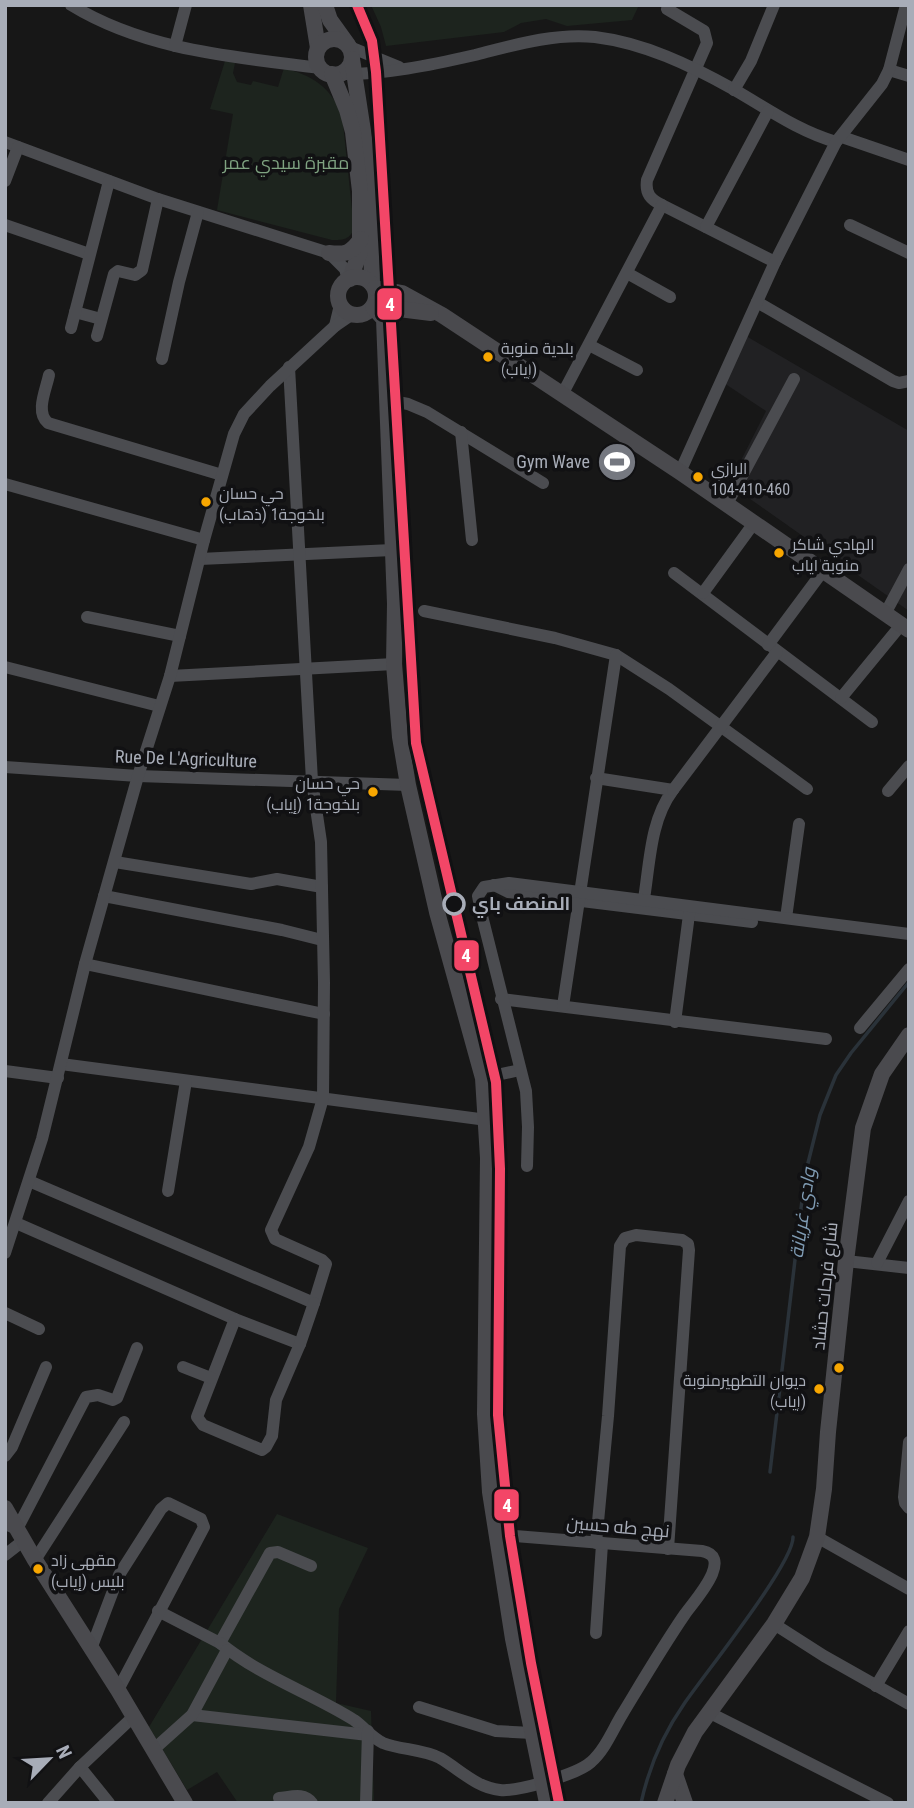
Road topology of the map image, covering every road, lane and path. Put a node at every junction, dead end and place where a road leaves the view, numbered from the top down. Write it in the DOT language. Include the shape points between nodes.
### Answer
graph roads {
  1 [pos="71,5"];
  2 [pos="186,5"];
  3 [pos="311,5"];
  4 [pos="324,5"];
  5 [pos="774,5"];
  6 [pos="906,5"];
  7 [pos="667,9"];
  8 [pos="90,11"];
  9 [pos="175,46"];
  10 [pos="335,62"];
  11 [pos="402,69"];
  12 [pos="696,69"];
  13 [pos="888,70"];
  14 [pos="909,76"];
  15 [pos="734,90"];
  16 [pos="768,111"];
  17 [pos="839,139"];
  18 [pos="11,144"];
  19 [pos="909,160"];
  20 [pos="5,181"];
  21 [pos="110,181"];
  22 [pos="158,199"];
  23 [pos="662,205"];
  24 [pos="198,212"];
  25 [pos="5,225"];
  26 [pos="850,225"];
  27 [pos="706,227"];
  28 [pos="361,239"];
  29 [pos="329,253"];
  30 [pos="909,253"];
  31 [pos="89,254"];
  32 [pos="775,262"];
  33 [pos="627,273"];
  34 [pos="349,279"];
  35 [pos="670,297"];
  36 [pos="376,300"];
  37 [pos="757,302"];
  38 [pos="75,312"];
  39 [pos="349,312"];
  40 [pos="442,315"];
  41 [pos="102,319"];
  42 [pos="71,328"];
  43 [pos="97,336"];
  44 [pos="386,344"];
  45 [pos="589,345"];
  46 [pos="162,359"];
  47 [pos="289,368"];
  48 [pos="637,370"];
  49 [pos="49,375"];
  50 [pos="794,379"];
  51 [pos="909,382"];
  52 [pos="563,393"];
  53 [pos="387,400"];
  54 [pos="461,432"];
  55 [pos="680,472"];
  56 [pos="222,475"];
  57 [pos="543,483"];
  58 [pos="5,484"];
  59 [pos="727,504"];
  60 [pos="754,523"];
  61 [pos="204,540"];
  62 [pos="472,540"];
  63 [pos="392,550"];
  64 [pos="300,555"];
  65 [pos="200,559"];
  66 [pos="909,569"];
  67 [pos="823,572"];
  68 [pos="674,573"];
  69 [pos="703,593"];
  70 [pos="424,611"];
  71 [pos="885,614"];
  72 [pos="88,617"];
  73 [pos="905,627"];
  74 [pos="180,636"];
  75 [pos="773,648"];
  76 [pos="616,655"];
  77 [pos="394,664"];
  78 [pos="5,667"];
  79 [pos="306,670"];
  80 [pos="170,676"];
  81 [pos="841,698"];
  82 [pos="159,706"];
  83 [pos="872,722"];
  84 [pos="720,727"];
  85 [pos="909,766"];
  86 [pos="5,767"];
  87 [pos="138,776"];
  88 [pos="596,778"];
  89 [pos="312,781"];
  90 [pos="408,785"];
  91 [pos="807,789"];
  92 [pos="674,790"];
  93 [pos="888,791"];
  94 [pos="799,824"];
  95 [pos="115,862"];
  96 [pos="322,887"];
  97 [pos="104,896"];
  98 [pos="579,896"];
  99 [pos="643,904"];
  100 [pos="690,910"];
  101 [pos="786,918"];
  102 [pos="909,934"];
  103 [pos="323,940"];
  104 [pos="909,942"];
  105 [pos="85,964"];
  106 [pos="909,968"];
  107 [pos="501,999"];
  108 [pos="563,1006"];
  109 [pos="324,1014"];
  110 [pos="676,1021"];
  111 [pos="860,1028"];
  112 [pos="825,1039"];
  113 [pos="907,1042"];
  114 [pos="520,1070"];
  115 [pos="5,1071"];
  116 [pos="59,1071"];
  117 [pos="483,1078"];
  118 [pos="186,1081"];
  119 [pos="323,1098"];
  120 [pos="487,1120"];
  121 [pos="527,1166"];
  122 [pos="29,1181"];
  123 [pos="168,1191"];
  124 [pos="909,1201"];
  125 [pos="16,1223"];
  126 [pos="5,1253"];
  127 [pos="846,1261"];
  128 [pos="877,1263"];
  129 [pos="909,1268"];
  130 [pos="314,1303"];
  131 [pos="5,1313"];
  132 [pos="236,1319"];
  133 [pos="39,1329"];
  134 [pos="300,1345"];
  135 [pos="137,1348"];
  136 [pos="46,1367"];
  137 [pos="183,1367"];
  138 [pos="211,1378"];
  139 [pos="124,1422"];
  140 [pos="909,1442"];
  141 [pos="5,1456"];
  142 [pos="907,1489"];
  143 [pos="5,1508"];
  144 [pos="909,1508"];
  145 [pos="15,1531"];
  146 [pos="496,1537"];
  147 [pos="817,1537"];
  148 [pos="599,1543"];
  149 [pos="668,1549"];
  150 [pos="5,1555"];
  151 [pos="35,1560"];
  152 [pos="312,1566"];
  153 [pos="909,1589"];
  154 [pos="159,1611"];
  155 [pos="774,1624"];
  156 [pos="909,1631"];
  157 [pos="596,1633"];
  158 [pos="223,1646"];
  159 [pos="91,1649"];
  160 [pos="876,1686"];
  161 [pos="118,1690"];
  162 [pos="909,1704"];
  163 [pos="419,1707"];
  164 [pos="708,1712"];
  165 [pos="192,1715"];
  166 [pos="134,1717"];
  167 [pos="368,1733"];
  168 [pos="532,1733"];
  169 [pos="153,1750"];
  170 [pos="80,1767"];
  171 [pos="675,1774"];
  172 [pos="542,1781"];
  173 [pos="279,1798"];
  174 [pos="48,1803"];
  175 [pos="109,1803"];
  176 [pos="185,1803"];
  177 [pos="312,1803"];
  178 [pos="366,1803"];
  179 [pos="547,1803"];
  180 [pos="665,1803"];
  181 [pos="685,1803"];
  182 [pos="888,1803"];
  1 -- 8 [label="street"];
  2 -- 9 [label="street"];
  3 -- 10 [label="main road"];
  4 -- 10 [label="main road"];
  5 -- 15 [label="street"];
  6 -- 13 [label="street"];
  7 -- 12 [label="street" via="707,37"];
  8 -- 9 [label="street" via="130,35"];
  9 -- 10 [label="street" via="302,66 313,60"];
  10 -- 11 [label="street"];
  10 -- 11 [label="street"];
  10 -- 28 [label="main road" via="353,132"];
  10 -- 36 [label="main road" via="370,177"];
  11 -- 12 [label="street" via="573,36 632,44"];
  12 -- 15 [label="street"];
  12 -- 23 [label="street" via="648,180 649,195"];
  13 -- 14 [label="street"];
  13 -- 17 [label="street" via="874,96"];
  15 -- 16 [label="street"];
  16 -- 17 [label="street" via="803,131"];
  16 -- 27 [label="street"];
  17 -- 19 [label="street"];
  17 -- 32 [label="street"];
  18 -- 20 [label="street"];
  18 -- 21 [label="street"];
  21 -- 22 [label="street"];
  21 -- 31 [label="street"];
  22 -- 24 [label="street"];
  22 -- 41 [label="street" via="142,270 135,275 114,274"];
  23 -- 27 [label="street"];
  23 -- 33 [label="street"];
  24 -- 29 [label="street"];
  24 -- 46 [label="street"];
  25 -- 31 [label="street"];
  26 -- 30 [label="street"];
  27 -- 32 [label="street"];
  28 -- 29 [label="main road" via="347,254"];
  28 -- 34 [label="main road"];
  29 -- 34 [label="street"];
  31 -- 38 [label="street"];
  32 -- 37 [label="street"];
  33 -- 35 [label="street"];
  33 -- 45 [label="street"];
  34 -- 36 [label="main road" via="364,279"];
  34 -- 39 [label="main road" via="340,288"];
  36 -- 39 [label="main road" via="366,314"];
  36 -- 40 [label="main road" via="399,309"];
  36 -- 40 [label="main road" via="402,293"];
  36 -- 44 [label="main road"];
  37 -- 51 [label="street" via="893,382"];
  37 -- 55 [label="street"];
  38 -- 41 [label="street"];
  38 -- 42 [label="street"];
  39 -- 44 [label="main road" via="371,320"];
  39 -- 47 [label="street"];
  40 -- 52 [label="main road"];
  41 -- 43 [label="street"];
  44 -- 53 [label="main road"];
  45 -- 48 [label="street"];
  45 -- 52 [label="street"];
  47 -- 56 [label="street" via="244,414"];
  47 -- 64 [label="street"];
  49 -- 56 [label="street" via="41,411 48,423"];
  50 -- 59 [label="street"];
  52 -- 55 [label="main road"];
  53 -- 54 [label="street" via="427,412"];
  53 -- 63 [label="main road"];
  54 -- 57 [label="street"];
  54 -- 62 [label="street"];
  55 -- 59 [label="main road"];
  56 -- 61 [label="street"];
  58 -- 61 [label="street"];
  59 -- 60 [label="main road"];
  60 -- 67 [label="main road"];
  60 -- 69 [label="street"];
  61 -- 65 [label="street"];
  63 -- 64 [label="street"];
  63 -- 77 [label="main road"];
  64 -- 65 [label="street"];
  64 -- 79 [label="street"];
  65 -- 74 [label="street"];
  66 -- 71 [label="street"];
  67 -- 71 [label="main road"];
  67 -- 75 [label="street"];
  68 -- 69 [label="street"];
  69 -- 75 [label="street"];
  70 -- 76 [label="street"];
  71 -- 73 [label="main road"];
  72 -- 74 [label="street"];
  73 -- 81 [label="street"];
  74 -- 80 [label="street"];
  75 -- 81 [label="street"];
  75 -- 84 [label="street"];
  76 -- 84 [label="street"];
  76 -- 88 [label="street"];
  77 -- 79 [label="street"];
  77 -- 90 [label="main road"];
  78 -- 82 [label="street"];
  79 -- 80 [label="street"];
  79 -- 89 [label="street"];
  80 -- 82 [label="street"];
  81 -- 83 [label="street"];
  82 -- 87 [label="street"];
  84 -- 91 [label="street"];
  84 -- 92 [label="street"];
  85 -- 93 [label="street"];
  86 -- 87 [label="street, Rue De L'Agriculture"];
  87 -- 89 [label="street, Rue De L'Agriculture"];
  87 -- 95 [label="street"];
  88 -- 92 [label="street"];
  88 -- 98 [label="street"];
  89 -- 90 [label="street, Rue De L'Agriculture"];
  89 -- 96 [label="street"];
  90 -- 117 [label="main road"];
  92 -- 99 [label="street" via="656,824"];
  94 -- 101 [label="street"];
  95 -- 96 [label="street" via="251,884 277,879"];
  95 -- 97 [label="street"];
  96 -- 103 [label="street"];
  97 -- 103 [label="street"];
  97 -- 105 [label="street"];
  98 -- 99 [label="street"];
  98 -- 107 [label="street" via="508,892 494,885 481,890 478,900"];
  98 -- 108 [label="street"];
  99 -- 100 [label="street"];
  100 -- 101 [label="street"];
  100 -- 104 [label="street"];
  100 -- 110 [label="street"];
  101 -- 102 [label="street"];
  103 -- 109 [label="street"];
  105 -- 109 [label="street"];
  105 -- 116 [label="street"];
  106 -- 111 [label="street"];
  107 -- 108 [label="street"];
  107 -- 114 [label="street"];
  108 -- 110 [label="street"];
  109 -- 119 [label="street"];
  110 -- 112 [label="street"];
  113 -- 127 [label="main road, شارع فرحات حشاد" via="882,1074 863,1128"];
  114 -- 117 [label="street"];
  114 -- 121 [label="street" via="528,1109"];
  115 -- 116 [label="street"];
  116 -- 118 [label="street"];
  116 -- 122 [label="street"];
  117 -- 120 [label="main road"];
  118 -- 119 [label="street"];
  118 -- 123 [label="street"];
  119 -- 120 [label="street"];
  119 -- 130 [label="street" via="309,1147 271,1230 275,1239 324,1262"];
  120 -- 146 [label="main road" via="485,1414"];
  122 -- 125 [label="street"];
  122 -- 130 [label="street"];
  124 -- 128 [label="street"];
  125 -- 126 [label="street"];
  125 -- 132 [label="street"];
  127 -- 128 [label="street"];
  127 -- 147 [label="main road, شارع فرحات حشاد"];
  128 -- 129 [label="street"];
  130 -- 134 [label="street"];
  131 -- 133 [label="street"];
  132 -- 134 [label="street"];
  132 -- 138 [label="street"];
  134 -- 138 [label="street" via="276,1400 272,1436 262,1450 198,1420"];
  135 -- 145 [label="street" via="117,1398 86,1397"];
  136 -- 141 [label="street"];
  137 -- 138 [label="street"];
  139 -- 151 [label="street"];
  140 -- 142 [label="street"];
  142 -- 144 [label="street"];
  143 -- 145 [label="main road"];
  145 -- 150 [label="street"];
  145 -- 151 [label="main road"];
  146 -- 148 [label="street, نهج طه حسين"];
  146 -- 168 [label="main road"];
  147 -- 153 [label="street"];
  147 -- 155 [label="main road, شارع فرحات حشاد" via="802,1578"];
  148 -- 149 [label="street, نهج طه حسين"];
  148 -- 149 [label="street" via="620,1246 625,1238 636,1235 682,1240 690,1250"];
  148 -- 157 [label="street"];
  149 -- 172 [label="street, نهج طه حسين" via="712,1555 711,1577 589,1764"];
  151 -- 159 [label="main road"];
  152 -- 158 [label="street" via="270,1553"];
  154 -- 158 [label="street"];
  154 -- 159 [label="street" via="204,1527 201,1519 168,1503 160,1508 119,1575"];
  154 -- 161 [label="street"];
  155 -- 160 [label="street"];
  155 -- 164 [label="main road, شارع فرحات حشاد"];
  156 -- 160 [label="street"];
  158 -- 165 [label="street"];
  158 -- 167 [label="street" via="355,1720"];
  159 -- 161 [label="main road"];
  160 -- 162 [label="street"];
  161 -- 166 [label="main road"];
  163 -- 168 [label="street" via="496,1731"];
  164 -- 171 [label="main road, شارع فرحات حشاد"];
  164 -- 182 [label="street"];
  165 -- 167 [label="street"];
  165 -- 169 [label="street"];
  166 -- 169 [label="main road"];
  166 -- 170 [label="street"];
  167 -- 172 [label="street" via="384,1743 439,1758 486,1787 511,1790"];
  167 -- 178 [label="street"];
  168 -- 172 [label="main road"];
  169 -- 176 [label="main road"];
  170 -- 174 [label="street"];
  170 -- 175 [label="street"];
  171 -- 180 [label="main road, شارع فرحات حشاد"];
  171 -- 181 [label="main road"];
  172 -- 179 [label="main road"];
  173 -- 177 [label="street" via="302,1796"];
}
